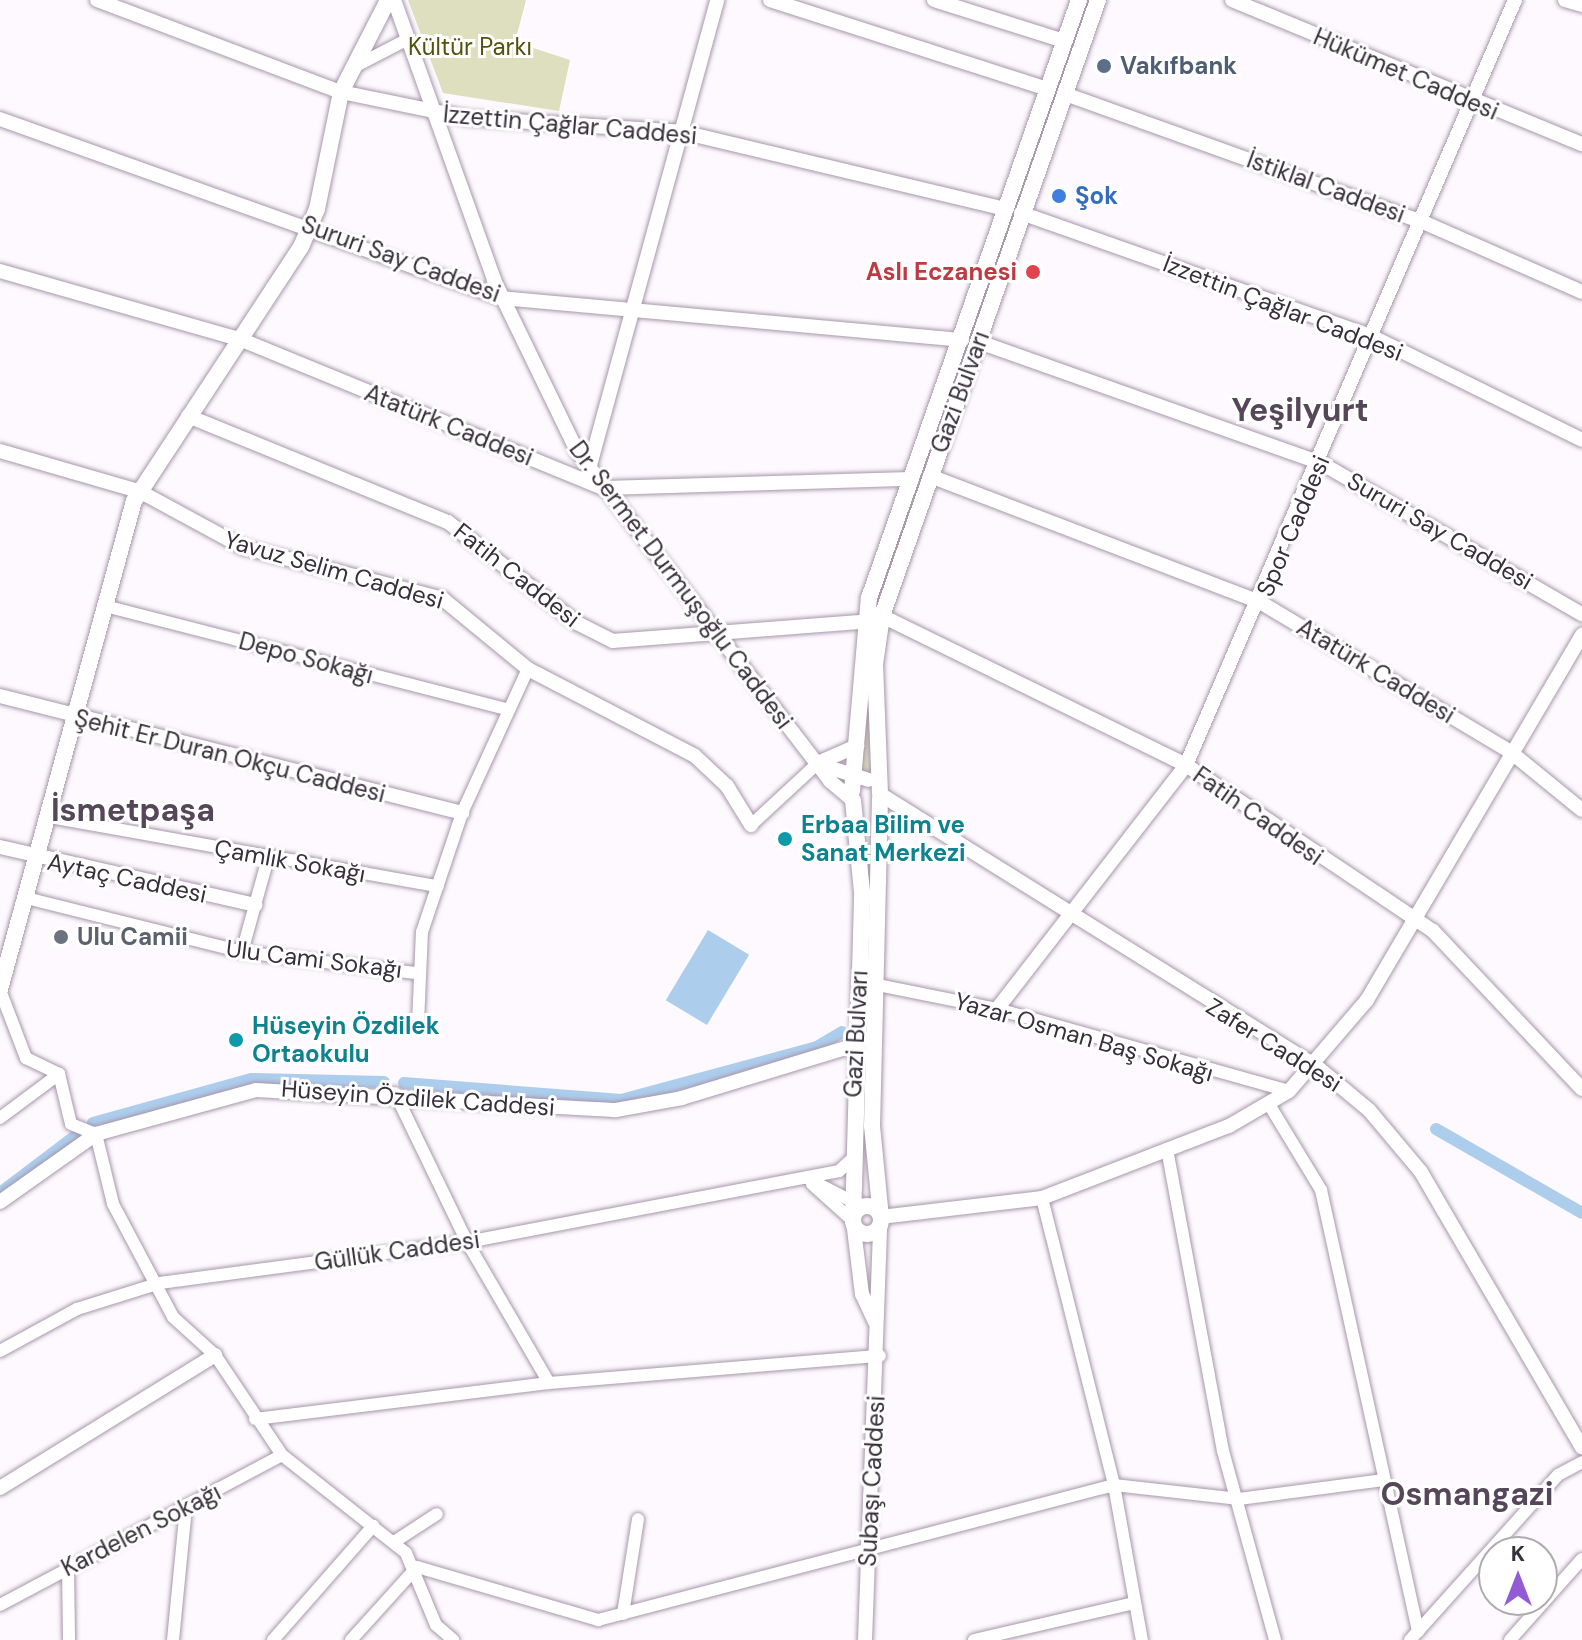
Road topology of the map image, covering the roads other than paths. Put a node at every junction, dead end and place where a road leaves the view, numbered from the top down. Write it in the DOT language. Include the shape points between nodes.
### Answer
graph roads {
  1 [pos="97,0"];
  2 [pos="391,0"];
  3 [pos="717,0"];
  4 [pos="770,0"];
  5 [pos="934,0"];
  6 [pos="1079,0"];
  7 [pos="1098,0"];
  8 [pos="1232,0"];
  9 [pos="1515,0"];
  10 [pos="1565,0"];
  11 [pos="1582,5"];
  12 [pos="408,39"];
  13 [pos="1064,41"];
  14 [pos="354,67"];
  15 [pos="1047,89"];
  16 [pos="341,92"];
  17 [pos="1065,94"];
  18 [pos="1471,102"];
  19 [pos="435,113"];
  20 [pos="0,119"];
  21 [pos="682,132"];
  22 [pos="1582,144"];
  23 [pos="1013,211"];
  24 [pos="1425,223"];
  25 [pos="311,224"];
  26 [pos="0,271"];
  27 [pos="1582,292"];
  28 [pos="501,298"];
  29 [pos="634,314"];
  30 [pos="1373,337"];
  31 [pos="242,340"];
  32 [pos="970,341"];
  33 [pos="188,416"];
  34 [pos="1582,440"];
  35 [pos="0,451"];
  36 [pos="1321,463"];
  37 [pos="589,469"];
  38 [pos="930,476"];
  39 [pos="912,479"];
  40 [pos="603,488"];
  41 [pos="139,491"];
  42 [pos="1260,602"];
  43 [pos="105,606"];
  44 [pos="1582,614"];
  45 [pos="882,616"];
  46 [pos="862,622"];
  47 [pos="713,631"];
  48 [pos="1582,635"];
  49 [pos="528,669"];
  50 [pos="0,696"];
  51 [pos="507,709"];
  52 [pos="76,719"];
  53 [pos="857,746"];
  54 [pos="1512,753"];
  55 [pos="818,763"];
  56 [pos="1186,765"];
  57 [pos="857,787"];
  58 [pos="880,796"];
  59 [pos="1582,810"];
  60 [pos="462,813"];
  61 [pos="49,817"];
  62 [pos="751,825"];
  63 [pos="0,847"];
  64 [pos="268,858"];
  65 [pos="37,859"];
  66 [pos="438,886"];
  67 [pos="26,898"];
  68 [pos="255,905"];
  69 [pos="1065,914"];
  70 [pos="1416,920"];
  71 [pos="242,952"];
  72 [pos="416,973"];
  73 [pos="878,985"];
  74 [pos="0,989"];
  75 [pos="997,1009"];
  76 [pos="418,1023"];
  77 [pos="855,1045"];
  78 [pos="1316,1066"];
  79 [pos="59,1074"];
  80 [pos="1582,1089"];
  81 [pos="1289,1091"];
  82 [pos="395,1093"];
  83 [pos="1270,1106"];
  84 [pos="0,1118"];
  85 [pos="96,1134"];
  86 [pos="1167,1149"];
  87 [pos="853,1158"];
  88 [pos="804,1176"];
  89 [pos="1042,1198"];
  90 [pos="0,1202"];
  91 [pos="858,1203"];
  92 [pos="853,1221"];
  93 [pos="881,1221"];
  94 [pos="467,1242"];
  95 [pos="160,1283"];
  96 [pos="875,1322"];
  97 [pos="0,1351"];
  98 [pos="215,1355"];
  99 [pos="880,1356"];
  100 [pos="549,1383"];
  101 [pos="255,1419"];
  102 [pos="1582,1447"];
  103 [pos="282,1455"];
  104 [pos="1582,1462"];
  105 [pos="1384,1480"];
  106 [pos="1114,1485"];
  107 [pos="0,1488"];
  108 [pos="1239,1499"];
  109 [pos="186,1508"];
  110 [pos="437,1514"];
  111 [pos="638,1519"];
  112 [pos="373,1526"];
  113 [pos="394,1542"];
  114 [pos="866,1552"];
  115 [pos="1582,1559"];
  116 [pos="68,1567"];
  117 [pos="417,1567"];
  118 [pos="1134,1603"];
  119 [pos="0,1605"];
  120 [pos="623,1614"];
  121 [pos="1414,1636"];
  122 [pos="178,1639"];
  123 [pos="69,1640"];
  124 [pos="273,1640"];
  125 [pos="351,1640"];
  126 [pos="453,1640"];
  127 [pos="865,1640"];
  128 [pos="974,1640"];
  129 [pos="1142,1640"];
  130 [pos="1275,1640"];
  131 [pos="1510,1640"];
  1 -- 16 [label="street, İzzettin Çağlar Caddesi"];
  2 -- 12 [label="street, Dr. Sermet Durmuşoğlu Caddesi"];
  2 -- 14 [label="main road"];
  3 -- 21 [label="street"];
  4 -- 15 [label="street"];
  5 -- 13 [label="street"];
  6 -- 13 [label="main road, Gazi Bulvarı"];
  7 -- 17 [label="main road, Gazi Bulvarı"];
  8 -- 18 [label="street, Hükümet Caddesi"];
  9 -- 18 [label="street, Spor Caddesi"];
  10 -- 11 [label="street"];
  12 -- 14 [label="street"];
  12 -- 19 [label="street, Dr. Sermet Durmuşoğlu Caddesi"];
  13 -- 15 [label="main road, Gazi Bulvarı"];
  14 -- 16 [label="main road"];
  15 -- 23 [label="main road, Gazi Bulvarı"];
  16 -- 19 [label="street, İzzettin Çağlar Caddesi"];
  16 -- 25 [label="main road"];
  17 -- 23 [label="main road, Gazi Bulvarı"];
  17 -- 24 [label="street, İstiklal Caddesi"];
  18 -- 22 [label="street, Hükümet Caddesi"];
  18 -- 24 [label="street, Spor Caddesi"];
  19 -- 21 [label="street, İzzettin Çağlar Caddesi"];
  19 -- 28 [label="street, Dr. Sermet Durmuşoğlu Caddesi"];
  20 -- 25 [label="street, Sururi Say Caddesi"];
  21 -- 23 [label="street, İzzettin Çağlar Caddesi"];
  21 -- 29 [label="street"];
  23 -- 30 [label="street, İzzettin Çağlar Caddesi"];
  23 -- 32 [label="main road, Gazi Bulvarı"];
  24 -- 27 [label="street, İstiklal Caddesi"];
  24 -- 30 [label="street, Spor Caddesi"];
  25 -- 28 [label="street, Sururi Say Caddesi"];
  25 -- 31 [label="main road"];
  26 -- 31 [label="street, Atatürk Caddesi"];
  28 -- 29 [label="street, Sururi Say Caddesi"];
  28 -- 37 [label="street, Dr. Sermet Durmuşoğlu Caddesi"];
  29 -- 32 [label="street, Sururi Say Caddesi"];
  29 -- 37 [label="street"];
  30 -- 34 [label="street, İzzettin Çağlar Caddesi"];
  30 -- 36 [label="street, Spor Caddesi"];
  31 -- 33 [label="main road"];
  31 -- 40 [label="street, Atatürk Caddesi"];
  32 -- 36 [label="street, Sururi Say Caddesi"];
  32 -- 38 [label="main road, Gazi Bulvarı"];
  32 -- 39 [label="main road, Gazi Bulvarı"];
  33 -- 41 [label="main road"];
  33 -- 47 [label="street, Fatih Caddesi" via="448,522 602,637 638,642"];
  35 -- 41 [label="street, Yavuz Selim Caddesi"];
  36 -- 42 [label="street, Spor Caddesi"];
  36 -- 44 [label="street, Sururi Say Caddesi"];
  37 -- 40 [label="street, Dr. Sermet Durmuşoğlu Caddesi"];
  38 -- 42 [label="street, Atatürk Caddesi"];
  38 -- 45 [label="main road, Gazi Bulvarı"];
  39 -- 40 [label="street, Atatürk Caddesi"];
  39 -- 46 [label="main road, Gazi Bulvarı"];
  40 -- 47 [label="street, Dr. Sermet Durmuşoğlu Caddesi"];
  41 -- 43 [label="main road"];
  41 -- 49 [label="street, Yavuz Selim Caddesi" via="242,547 443,599"];
  42 -- 54 [label="street, Atatürk Caddesi"];
  42 -- 56 [label="street, Spor Caddesi"];
  43 -- 51 [label="street, Depo Sokağı"];
  43 -- 52 [label="main road"];
  45 -- 56 [label="street, Fatih Caddesi"];
  45 -- 58 [label="main road, Gazi Bulvarı" via="875,664"];
  46 -- 47 [label="street, Fatih Caddesi"];
  46 -- 53 [label="main road, Gazi Bulvarı"];
  47 -- 55 [label="street, Dr. Sermet Durmuşoğlu Caddesi"];
  48 -- 54 [label="street"];
  49 -- 51 [label="street"];
  49 -- 62 [label="street, Yavuz Selim Caddesi" via="677,743 727,786"];
  50 -- 52 [label="street, Şehit Er Duran Okçu Caddesi"];
  51 -- 60 [label="street"];
  52 -- 60 [label="street, Şehit Er Duran Okçu Caddesi"];
  52 -- 61 [label="main road"];
  53 -- 55 [label="street"];
  53 -- 57 [label="main road, Gazi Bulvarı"];
  54 -- 59 [label="street, Atatürk Caddesi"];
  54 -- 70 [label="street"];
  55 -- 57 [label="street, Dr. Sermet Durmuşoğlu Caddesi"];
  55 -- 57 [label="street"];
  55 -- 62 [label="street"];
  56 -- 69 [label="street, Spor Caddesi"];
  56 -- 70 [label="street, Fatih Caddesi"];
  57 -- 58 [label="main road"];
  57 -- 58 [label="main road" via="869,808"];
  57 -- 77 [label="main road, Gazi Bulvarı" via="862,883"];
  58 -- 69 [label="street, Zafer Caddesi"];
  58 -- 73 [label="main road, Gazi Bulvarı"];
  60 -- 66 [label="street"];
  61 -- 64 [label="street, Çamlık Sokağı"];
  61 -- 65 [label="main road"];
  63 -- 65 [label="street, Aytaç Caddesi"];
  64 -- 66 [label="street, Çamlık Sokağı"];
  64 -- 68 [label="street"];
  65 -- 67 [label="main road"];
  65 -- 68 [label="street, Aytaç Caddesi"];
  66 -- 72 [label="street"];
  67 -- 71 [label="street, Ulu Cami Sokağı"];
  67 -- 74 [label="main road"];
  68 -- 71 [label="street"];
  69 -- 75 [label="street, Spor Caddesi"];
  69 -- 78 [label="street, Zafer Caddesi"];
  70 -- 78 [label="street"];
  70 -- 80 [label="street, Fatih Caddesi" via="1446,941"];
  71 -- 72 [label="street, Ulu Cami Sokağı"];
  72 -- 76 [label="street"];
  73 -- 75 [label="street, Yazar Osman Baş Sokağı"];
  73 -- 93 [label="main road, Gazi Bulvarı" via="872,1144"];
  74 -- 79 [label="street" via="26,1058"];
  75 -- 81 [label="street, Yazar Osman Baş Sokağı"];
  77 -- 82 [label="street, Hüseyin Özdilek Caddesi" via="633,1108"];
  77 -- 87 [label="main road, Gazi Bulvarı"];
  78 -- 81 [label="street"];
  78 -- 102 [label="street, Zafer Caddesi" via="1410,1156"];
  79 -- 84 [label="street"];
  79 -- 85 [label="street" via="71,1124"];
  81 -- 83 [label="street"];
  82 -- 85 [label="street, Hüseyin Özdilek Caddesi" via="256,1090"];
  82 -- 94 [label="street"];
  83 -- 86 [label="street"];
  83 -- 105 [label="street" via="1321,1190"];
  85 -- 90 [label="street, Hüseyin Özdilek Caddesi"];
  85 -- 95 [label="street" via="113,1204"];
  86 -- 89 [label="street"];
  86 -- 108 [label="street" via="1223,1451"];
  87 -- 88 [label="street, Güllük Caddesi" via="839,1171"];
  87 -- 91 [label="main road, Gazi Bulvarı"];
  88 -- 91 [label="street"];
  88 -- 92 [label="street"];
  88 -- 94 [label="street, Güllük Caddesi"];
  89 -- 93 [label="street"];
  89 -- 106 [label="street"];
  91 -- 92 [label="main road, Gazi Bulvarı"];
  91 -- 93 [label="main road"];
  92 -- 93 [label="main road" via="865,1234"];
  92 -- 96 [label="street, Subaşı Caddesi" via="862,1294"];
  93 -- 96 [label="street, Subaşı Caddesi"];
  94 -- 95 [label="street, Güllük Caddesi"];
  94 -- 100 [label="street"];
  95 -- 97 [label="street, Güllük Caddesi" via="77,1309"];
  95 -- 98 [label="street" via="173,1317"];
  96 -- 99 [label="street, Subaşı Caddesi"];
  98 -- 101 [label="street"];
  98 -- 107 [label="street"];
  99 -- 100 [label="street"];
  99 -- 114 [label="street, Subaşı Caddesi"];
  100 -- 101 [label="street"];
  101 -- 103 [label="street"];
  103 -- 109 [label="street, Kardelen Sokağı"];
  103 -- 112 [label="street"];
  104 -- 121 [label="street" via="1558,1475"];
  105 -- 108 [label="street"];
  105 -- 121 [label="street"];
  106 -- 108 [label="street"];
  106 -- 114 [label="street"];
  106 -- 118 [label="street"];
  108 -- 130 [label="street"];
  109 -- 116 [label="street, Kardelen Sokağı"];
  109 -- 122 [label="street"];
  110 -- 113 [label="street"];
  111 -- 120 [label="street"];
  112 -- 113 [label="street"];
  112 -- 124 [label="street"];
  113 -- 117 [label="street"];
  114 -- 120 [label="street"];
  114 -- 127 [label="street, Subaşı Caddesi"];
  115 -- 131 [label="street"];
  116 -- 119 [label="street, Kardelen Sokağı"];
  116 -- 123 [label="street"];
  117 -- 120 [label="street" via="598,1620"];
  117 -- 125 [label="street"];
  117 -- 126 [label="street" via="436,1625"];
  118 -- 128 [label="street"];
  118 -- 129 [label="street"];
}
